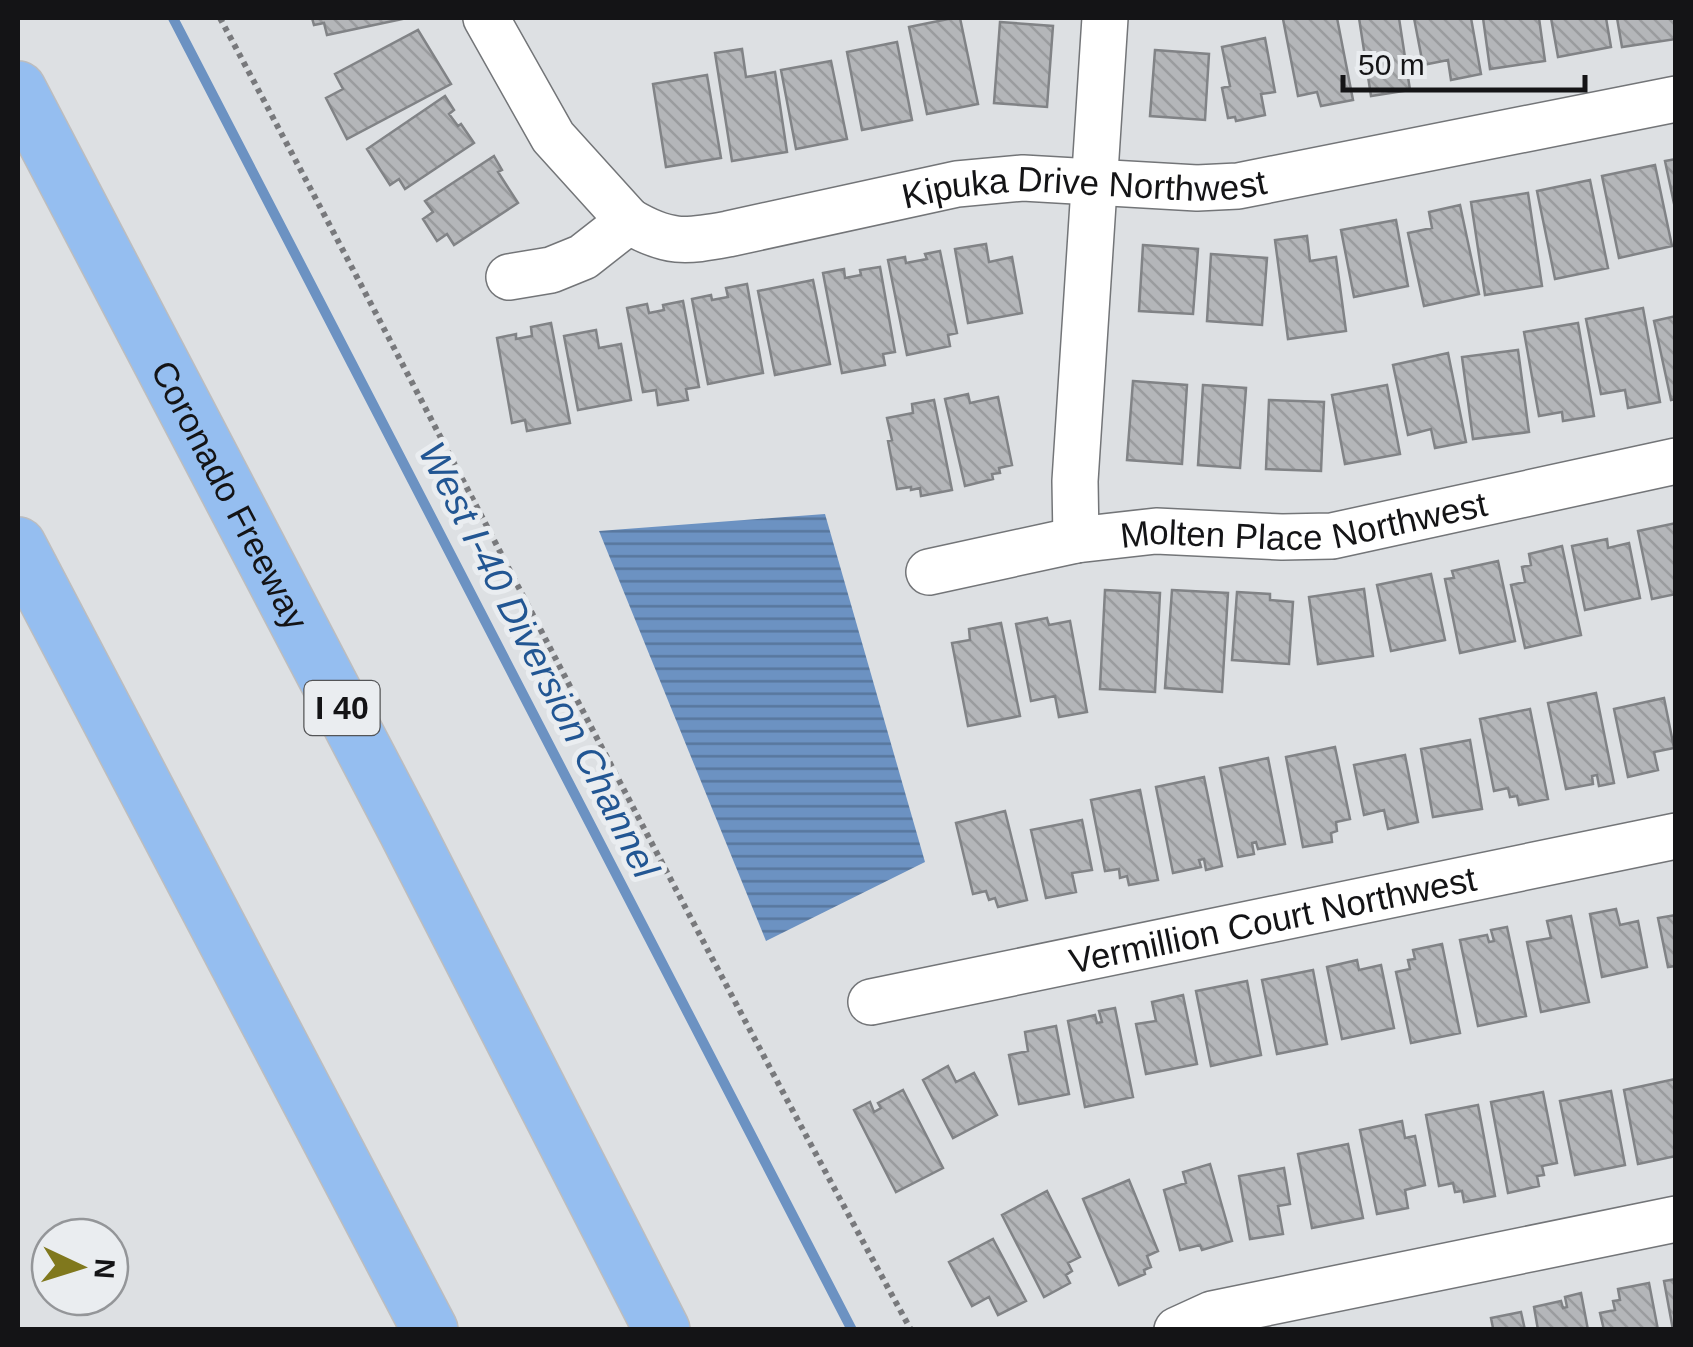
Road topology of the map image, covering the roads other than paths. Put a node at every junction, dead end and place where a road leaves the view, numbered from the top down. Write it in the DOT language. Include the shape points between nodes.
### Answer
graph roads {
  1 [pos="486,18"];
  2 [pos="1104,18"];
  3 [pos="18,89"];
  4 [pos="1676,98"];
  5 [pos="1095,181"];
  6 [pos="629,221"];
  7 [pos="510,277"];
  8 [pos="1676,462"];
  9 [pos="1076,540"];
  10 [pos="18,545"];
  11 [pos="930,572"];
  12 [pos="1676,836"];
  13 [pos="871,1002"];
  14 [pos="1676,1219"];
  15 [pos="430,1330"];
  16 [pos="662,1330"];
  17 [pos="1177,1330"];
  1 -- 6 [label="street" via="553,137"];
  2 -- 5 [label="street"];
  3 -- 16 [label="highway, Coronado Freeway / I 40"];
  4 -- 5 [label="street, Kipuka Drive Northwest" via="1238,186"];
  5 -- 6 [label="street, Kipuka Drive Northwest" via="957,184 701,239 674,240"];
  5 -- 9 [label="street"];
  6 -- 7 [label="street" via="583,257"];
  8 -- 9 [label="street, Molten Place Northwest" via="1332,536 1156,531"];
  9 -- 11 [label="street, Molten Place Northwest"];
  10 -- 15 [label="highway"];
  12 -- 13 [label="street, Vermillion Court Northwest"];
  14 -- 17 [label="street" via="1212,1314"];
}
